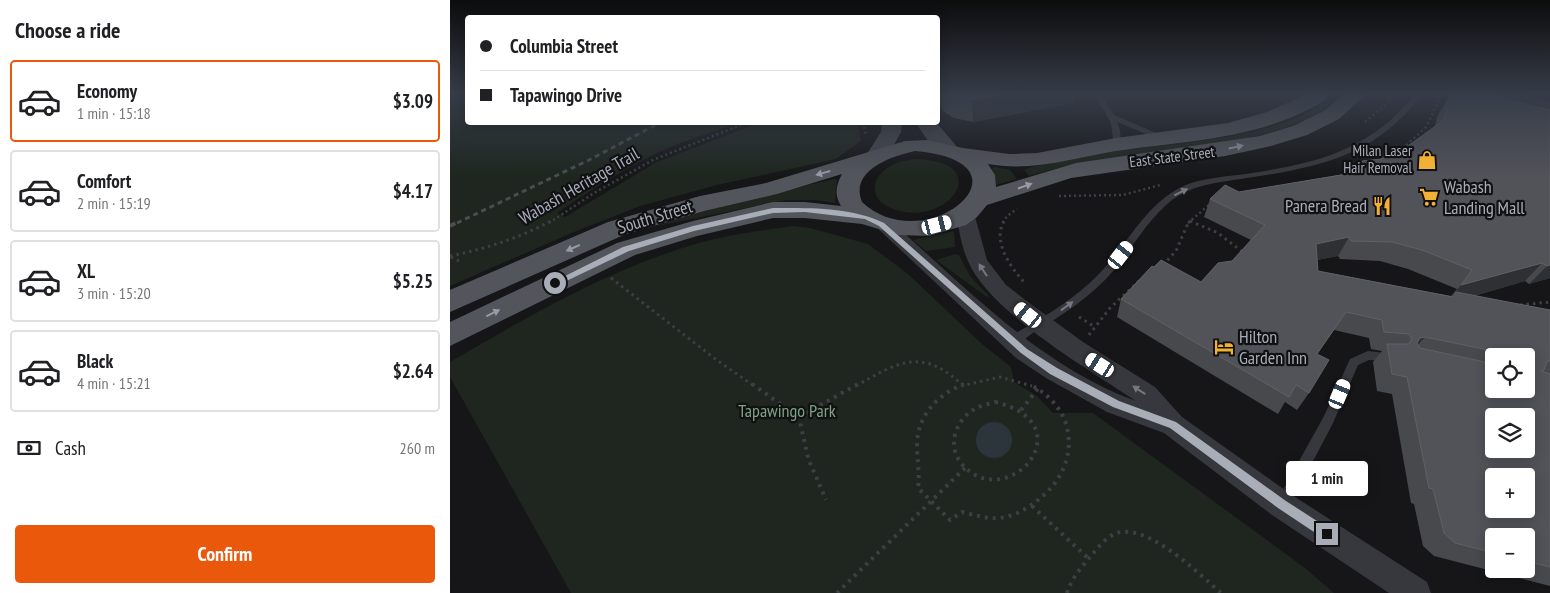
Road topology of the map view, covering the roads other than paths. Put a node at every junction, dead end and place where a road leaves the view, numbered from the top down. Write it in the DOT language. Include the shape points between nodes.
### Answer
graph roads {
  1 [pos="1114,122"];
  2 [pos="1124,122"];
  3 [pos="1265,122"];
  4 [pos="1316,122"];
  5 [pos="1395,122"];
  6 [pos="892,125"];
  7 [pos="928,125"];
  8 [pos="1164,138"];
  9 [pos="1117,144"];
  10 [pos="956,151"];
  11 [pos="874,157"];
  12 [pos="972,206"];
  13 [pos="874,221"];
  14 [pos="622,238"];
  15 [pos="450,302"];
  16 [pos="1039,324"];
  17 [pos="450,335"];
  18 [pos="1012,341"];
  19 [pos="1390,357"];
  20 [pos="1173,425"];
  21 [pos="1282,504"];
  22 [pos="1416,593"];
  1 -- 9 [label="lane" via="1118,133"];
  2 -- 8 [label="lane"];
  3 -- 8 [label="main road, East State Street" via="1233,130"];
  12 -- 4 [label="main road, East State Street, one-way" via="1077,170 1202,153 1269,140"];
  16 -- 5 [label="lane, one-way" via="1071,303 1102,276 1164,202 1181,190 1325,160 1361,145"];
  6 -- 11 [label="main road" via="891,132"];
  7 -- 10 [label="main road"];
  8 -- 9 [label="main road, East State Street"];
  9 -- 10 [label="main road, East State Street" via="1022,161"];
  10 -- 11 [label="main road" via="915,146"];
  10 -- 12 [label="main road" via="976,163 983,174 984,187"];
  11 -- 13 [label="main road" via="855,173 848,184 852,207"];
  11 -- 14 [label="main road, South Street, one-way" via="768,189 700,204"];
  12 -- 13 [label="main road" via="947,222 926,228 903,228"];
  16 -- 12 [label="street, one-way" via="987,276 972,248"];
  13 -- 14 [label="main road" via="805,210 773,210 693,229"];
  13 -- 18 [label="street" via="967,298"];
  14 -- 15 [label="main road, South Street, one-way"];
  17 -- 14 [label="main road, one-way"];
  16 -- 18 [label="lane"];
  20 -- 16 [label="street, one-way" via="1146,394"];
  18 -- 20 [label="street" via="1054,371 1108,400"];
  19 -- 21 [label="lane" via="1368,355 1354,362 1329,419"];
  20 -- 21 [label="street"];
  21 -- 22 [label="street"];
}
